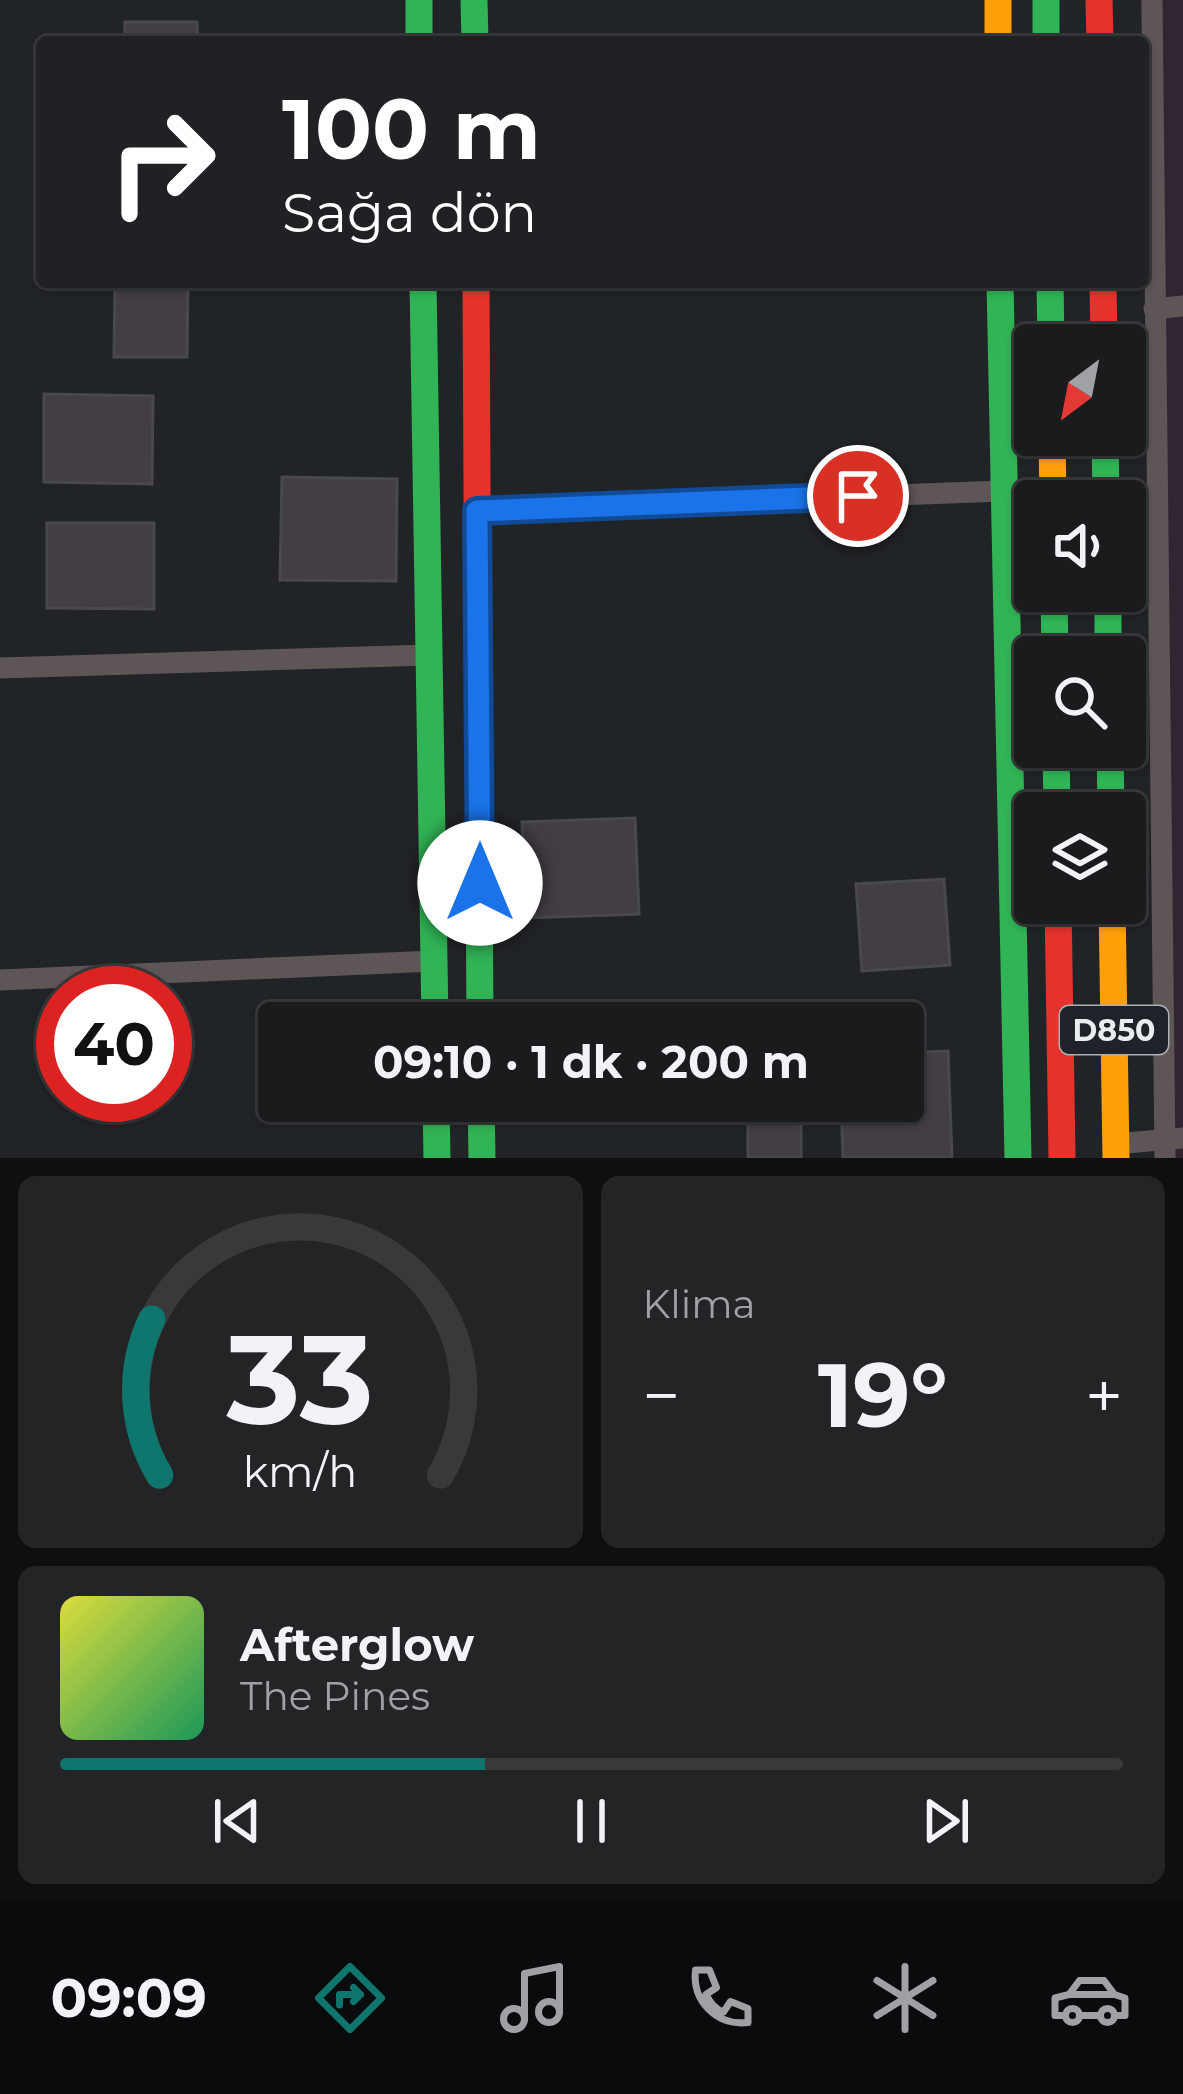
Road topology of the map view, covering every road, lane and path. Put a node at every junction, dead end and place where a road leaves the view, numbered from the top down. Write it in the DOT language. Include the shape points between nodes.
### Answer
graph roads {
  1 [pos="418,0"];
  2 [pos="474,0"];
  3 [pos="998,0"];
  4 [pos="1046,0"];
  5 [pos="1099,0"];
  6 [pos="1152,0"];
  7 [pos="419,36"];
  8 [pos="475,36"];
  9 [pos="998,36"];
  10 [pos="1046,36"];
  11 [pos="1100,36"];
  12 [pos="423,288"];
  13 [pos="476,288"];
  14 [pos="1000,288"];
  15 [pos="1050,288"];
  16 [pos="1103,288"];
  17 [pos="1183,306"];
  18 [pos="1154,309"];
  19 [pos="1051,324"];
  20 [pos="1104,324"];
  21 [pos="1001,491"];
  22 [pos="477,511"];
  23 [pos="429,655"];
  24 [pos="0,668"];
  25 [pos="1058,924"];
  26 [pos="1112,924"];
  27 [pos="434,961"];
  28 [pos="0,980"];
  29 [pos="435,1002"];
  30 [pos="480,1002"];
  31 [pos="436,1122"];
  32 [pos="481,1122"];
  33 [pos="1171,1146"];
  34 [pos="1115,1151"];
  35 [pos="437,1158"];
  36 [pos="482,1158"];
  37 [pos="1018,1158"];
  38 [pos="1062,1158"];
  1 -- 7 [label="main road"];
  2 -- 8 [label="main road"];
  3 -- 9 [label="main road"];
  4 -- 10 [label="main road"];
  5 -- 11 [label="main road"];
  6 -- 18 [label="street"];
  12 -- 23 [label="main road"];
  13 -- 22 [label="main road"];
  14 -- 21 [label="main road"];
  15 -- 19 [label="main road"];
  16 -- 20 [label="main road"];
  17 -- 18 [label="street"];
  18 -- 33 [label="street"];
  21 -- 22 [label="street"];
  21 -- 37 [label="main road"];
  22 -- 30 [label="main road"];
  23 -- 24 [label="street"];
  23 -- 27 [label="main road"];
  25 -- 38 [label="main road, D850"];
  26 -- 34 [label="main road, D850"];
  27 -- 28 [label="street"];
  27 -- 29 [label="main road"];
  31 -- 35 [label="main road"];
  32 -- 36 [label="main road"];
  33 -- 34 [label="street"];
}
